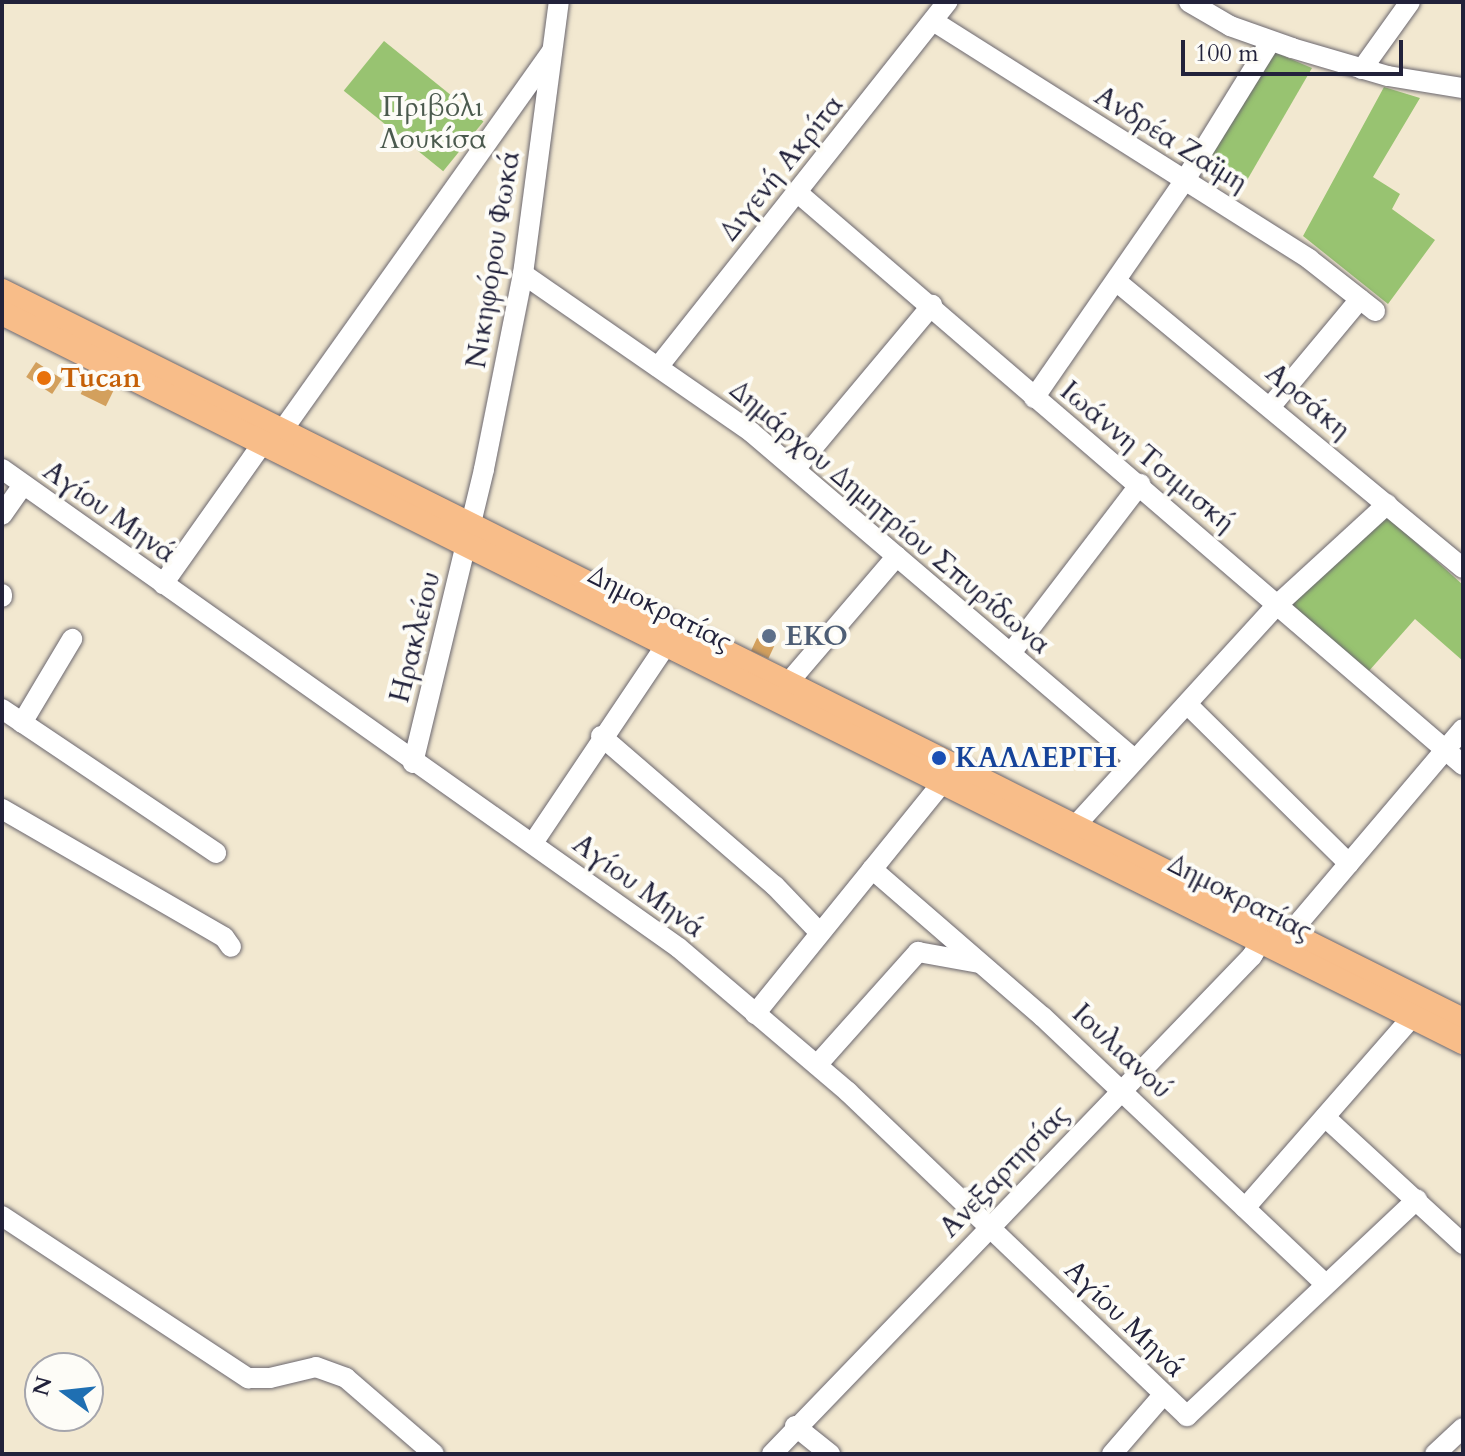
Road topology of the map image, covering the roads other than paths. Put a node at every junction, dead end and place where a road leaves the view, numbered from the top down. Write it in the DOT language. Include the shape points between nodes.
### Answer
graph roads {
  1 [pos="559,2"];
  2 [pos="947,2"];
  3 [pos="1189,2"];
  4 [pos="1410,2"];
  5 [pos="933,21"];
  6 [pos="1271,41"];
  7 [pos="553,49"];
  8 [pos="1362,69"];
  9 [pos="1463,88"];
  10 [pos="1185,180"];
  11 [pos="798,193"];
  12 [pos="523,274"];
  13 [pos="1116,281"];
  14 [pos="2,291"];
  15 [pos="932,305"];
  16 [pos="2,313"];
  17 [pos="658,367"];
  18 [pos="1034,398"];
  19 [pos="1271,406"];
  20 [pos="272,437"];
  21 [pos="2,469"];
  22 [pos="795,469"];
  23 [pos="1140,484"];
  24 [pos="23,485"];
  25 [pos="1387,504"];
  26 [pos="2,515"];
  27 [pos="468,534"];
  28 [pos="897,556"];
  29 [pos="1463,568"];
  30 [pos="163,584"];
  31 [pos="1278,604"];
  32 [pos="72,639"];
  33 [pos="666,645"];
  34 [pos="1011,653"];
  35 [pos="788,683"];
  36 [pos="1188,705"];
  37 [pos="2,709"];
  38 [pos="22,723"];
  39 [pos="1463,729"];
  40 [pos="601,736"];
  41 [pos="1445,749"];
  42 [pos="1133,758"];
  43 [pos="413,763"];
  44 [pos="1463,765"];
  45 [pos="943,782"];
  46 [pos="2,809"];
  47 [pos="1075,826"];
  48 [pos="533,843"];
  49 [pos="216,853"];
  50 [pos="1349,864"];
  51 [pos="872,869"];
  52 [pos="820,933"];
  53 [pos="1277,938"];
  54 [pos="231,947"];
  55 [pos="979,963"];
  56 [pos="1459,1011"];
  57 [pos="755,1014"];
  58 [pos="1412,1017"];
  59 [pos="1463,1042"];
  60 [pos="817,1065"];
  61 [pos="1122,1090"];
  62 [pos="1325,1117"];
  63 [pos="1417,1199"];
  64 [pos="1245,1208"];
  65 [pos="2,1216"];
  66 [pos="988,1227"];
  67 [pos="1461,1238"];
  68 [pos="1325,1284"];
  69 [pos="1164,1394"];
  70 [pos="795,1426"];
  71 [pos="1463,1428"];
  72 [pos="434,1454"];
  73 [pos="772,1454"];
  74 [pos="830,1454"];
  75 [pos="1112,1454"];
  76 [pos="1435,1454"];
  1 -- 7 [label="street, Νικηφόρου Φωκά"];
  2 -- 5 [label="street, Διγενή Ακρίτα"];
  3 -- 6 [label="street" via="1230,26"];
  4 -- 8 [label="street"];
  5 -- 10 [label="street, Ανδρέα Ζαϊμη"];
  5 -- 11 [label="street, Διγενή Ακρίτα"];
  6 -- 8 [label="street"];
  6 -- 10 [label="street"];
  7 -- 12 [label="street, Νικηφόρου Φωκά"];
  7 -- 20 [label="street"];
  8 -- 9 [label="street"];
  10 -- 13 [label="street"];
  10 -- 19 [label="street, Ανδρέα Ζαϊμη" via="1309,259 1368,305"];
  11 -- 15 [label="street, Ιωάννη Τσιμισκή"];
  11 -- 17 [label="street, Διγενή Ακρίτα"];
  12 -- 17 [label="street, Δημάρχου Δημητρίου Σπυρίδωνα"];
  12 -- 27 [label="street, Νικηφόρου Φωκά"];
  13 -- 18 [label="street"];
  13 -- 19 [label="street, Αρσάκη"];
  14 -- 20 [label="main road, Δημοκρατίας"];
  15 -- 18 [label="street, Ιωάννη Τσιμισκή"];
  15 -- 22 [label="street"];
  16 -- 20 [label="main road, Δημοκρατίας"];
  17 -- 22 [label="street, Δημάρχου Δημητρίου Σπυρίδωνα"];
  18 -- 23 [label="street, Ιωάννη Τσιμισκή"];
  19 -- 25 [label="street, Αρσάκη"];
  20 -- 27 [label="main road, Δημοκρατίας"];
  20 -- 30 [label="street"];
  21 -- 24 [label="street, Αγίου Μηνά"];
  22 -- 28 [label="street, Δημάρχου Δημητρίου Σπυρίδωνα"];
  23 -- 31 [label="street, Ιωάννη Τσιμισκή"];
  23 -- 34 [label="street"];
  24 -- 26 [label="street"];
  24 -- 30 [label="street, Αγίου Μηνά"];
  25 -- 29 [label="street, Αρσάκη"];
  25 -- 31 [label="street"];
  27 -- 33 [label="main road, Δημοκρατίας"];
  27 -- 35 [label="main road, Δημοκρατίας"];
  27 -- 43 [label="street, Ηρακλείου"];
  28 -- 34 [label="street, Δημάρχου Δημητρίου Σπυρίδωνα"];
  28 -- 35 [label="street"];
  30 -- 43 [label="street, Αγίου Μηνά"];
  31 -- 36 [label="street"];
  31 -- 41 [label="street, Ιωάννη Τσιμισκή"];
  32 -- 38 [label="street"];
  33 -- 40 [label="street"];
  33 -- 45 [label="main road, Δημοκρατίας"];
  34 -- 42 [label="street, Δημάρχου Δημητρίου Σπυρίδωνα"];
  35 -- 47 [label="main road, Δημοκρατίας"];
  36 -- 42 [label="street"];
  36 -- 50 [label="street"];
  37 -- 38 [label="street"];
  38 -- 49 [label="street"];
  39 -- 41 [label="street, Ανεξαρτησίας"];
  40 -- 48 [label="street"];
  40 -- 52 [label="street" via="775,886"];
  41 -- 44 [label="street, Ιωάννη Τσιμισκή"];
  41 -- 50 [label="street, Ανεξαρτησίας"];
  42 -- 47 [label="street"];
  43 -- 48 [label="street, Αγίου Μηνά"];
  45 -- 51 [label="street"];
  45 -- 53 [label="main road, Δημοκρατίας"];
  46 -- 54 [label="street" via="224,937"];
  47 -- 53 [label="main road, Δημοκρατίας"];
  48 -- 57 [label="street, Αγίου Μηνά" via="653,927"];
  50 -- 53 [label="street, Ανεξαρτησίας"];
  51 -- 52 [label="street"];
  51 -- 55 [label="street, Ιουλιανού"];
  52 -- 57 [label="street"];
  53 -- 56 [label="main road, Δημοκρατίας"];
  53 -- 58 [label="main road, Δημοκρατίας"];
  53 -- 61 [label="street, Ανεξαρτησίας"];
  55 -- 60 [label="street" via="918,952"];
  55 -- 61 [label="street, Ιουλιανού"];
  57 -- 60 [label="street, Αγίου Μηνά"];
  58 -- 59 [label="main road, Δημοκρατίας"];
  58 -- 62 [label="street"];
  60 -- 66 [label="street, Αγίου Μηνά"];
  61 -- 64 [label="street, Ιουλιανού"];
  61 -- 66 [label="street, Ανεξαρτησίας"];
  62 -- 63 [label="street"];
  62 -- 64 [label="street"];
  63 -- 67 [label="street"];
  63 -- 68 [label="street"];
  64 -- 68 [label="street, Ιουλιανού"];
  65 -- 72 [label="street" via="248,1378 316,1367 346,1378"];
  66 -- 69 [label="street, Αγίου Μηνά"];
  66 -- 70 [label="street, Ανεξαρτησίας"];
  68 -- 69 [label="street, Αγίου Μηνά" via="1187,1416"];
  69 -- 75 [label="street"];
  70 -- 73 [label="street, Ανεξαρτησίας"];
  70 -- 74 [label="street"];
  71 -- 76 [label="street"];
}
